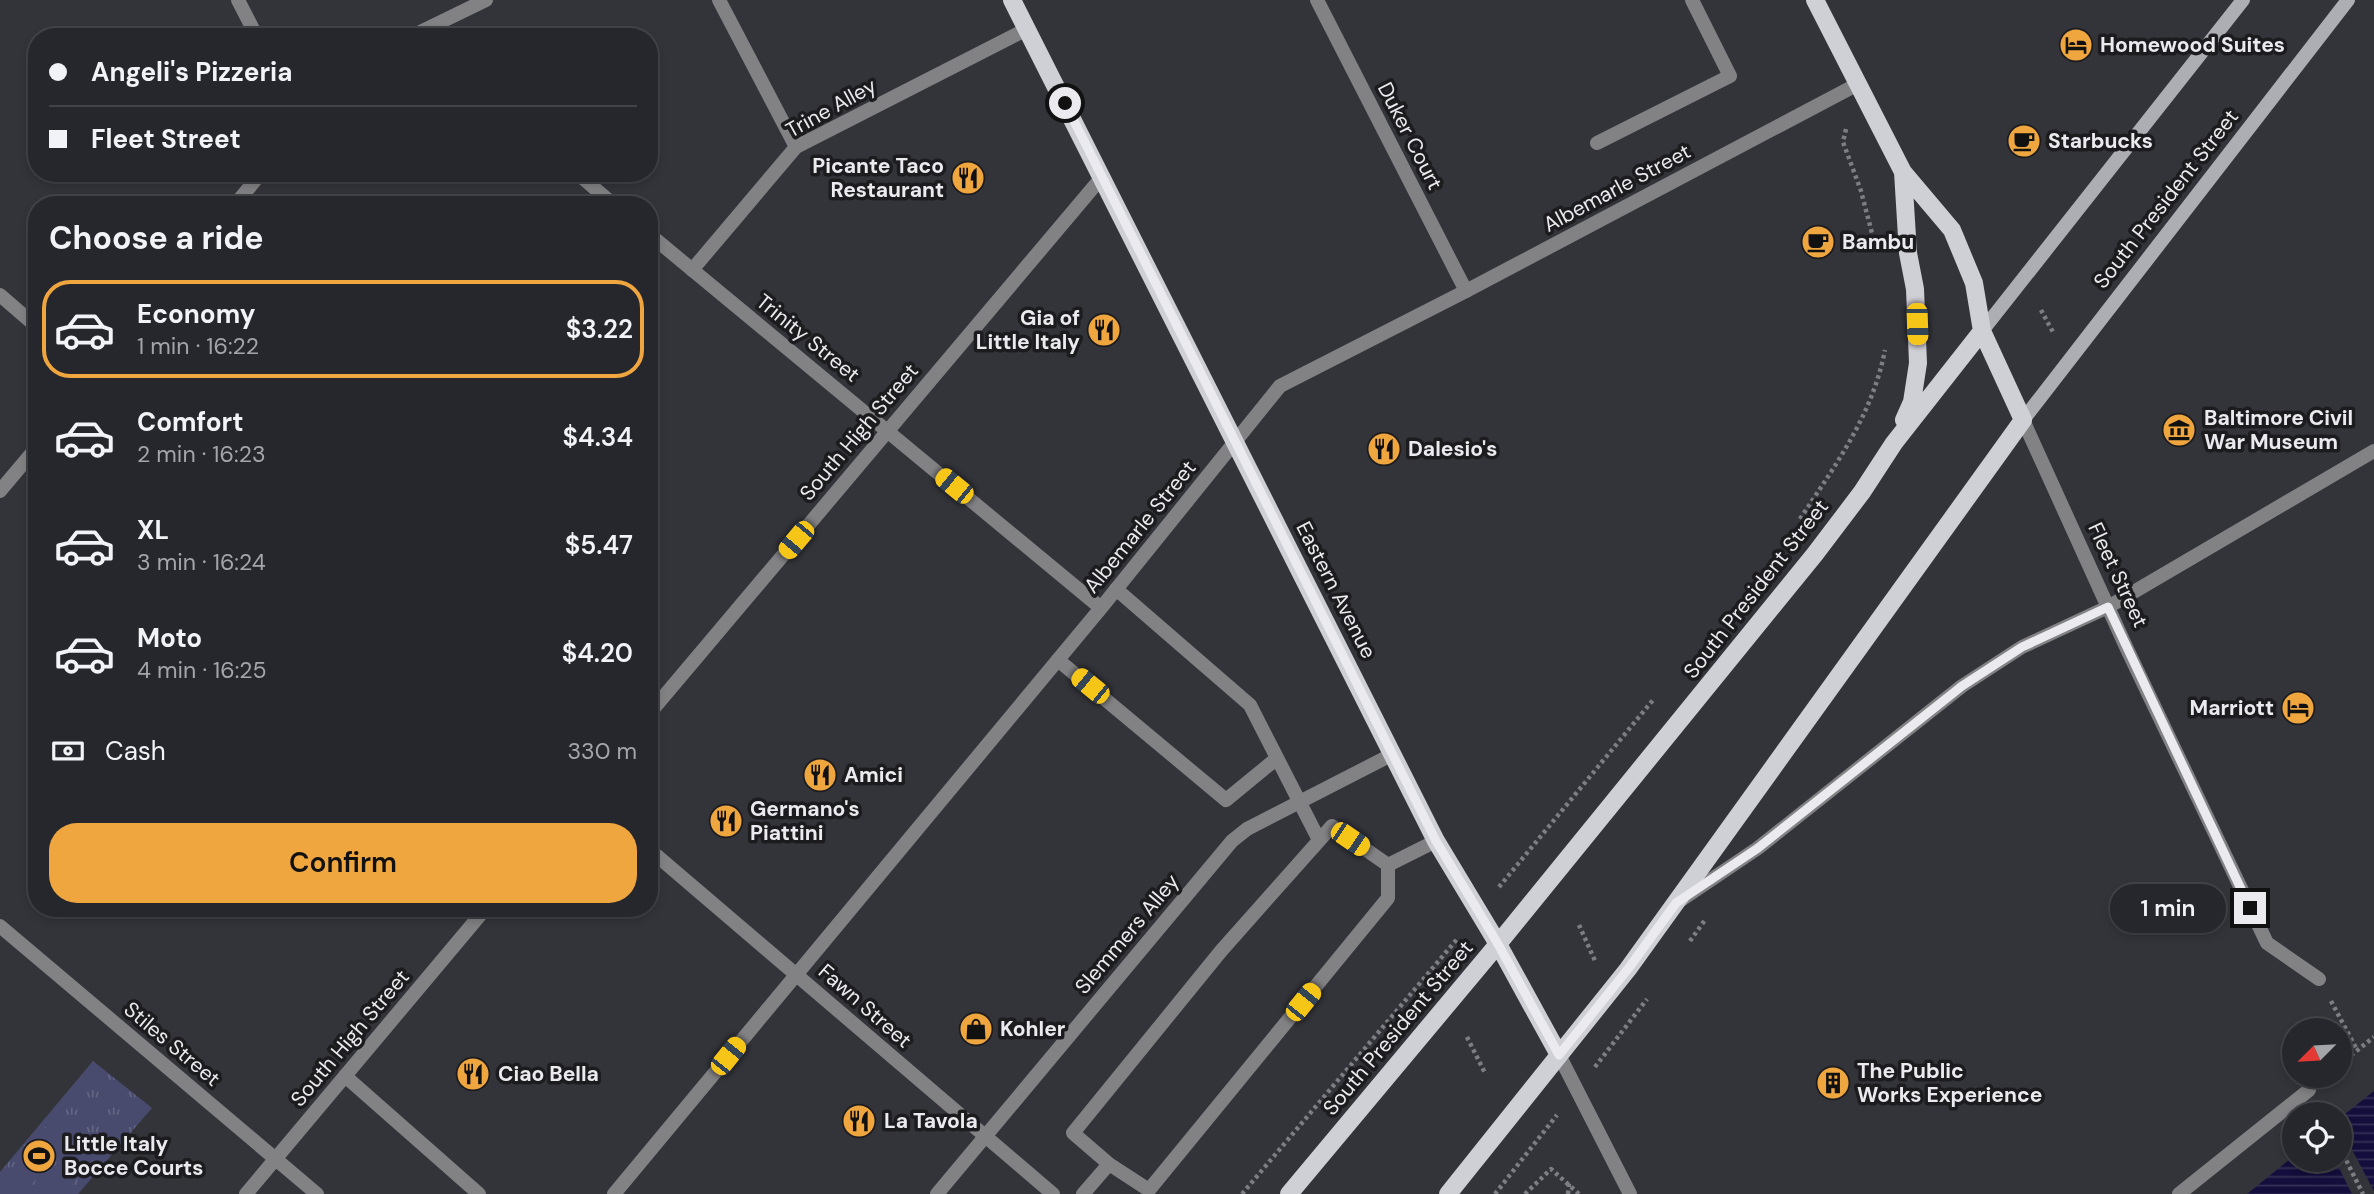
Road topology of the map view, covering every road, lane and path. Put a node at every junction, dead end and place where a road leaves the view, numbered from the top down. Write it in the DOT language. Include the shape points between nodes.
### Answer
graph roads {
  1 [pos="238,0"];
  2 [pos="486,0"];
  3 [pos="719,0"];
  4 [pos="1012,0"];
  5 [pos="1317,0"];
  6 [pos="1692,0"];
  7 [pos="2243,0"];
  8 [pos="2348,0"];
  9 [pos="1822,5"];
  10 [pos="252,28"];
  11 [pos="437,28"];
  12 [pos="1027,29"];
  13 [pos="1858,84"];
  14 [pos="1597,143"];
  15 [pos="796,147"];
  16 [pos="1903,172"];
  17 [pos="1102,177"];
  18 [pos="254,182"];
  19 [pos="587,182"];
  20 [pos="242,196"];
  21 [pos="604,196"];
  22 [pos="658,242"];
  23 [pos="1877,253"];
  24 [pos="692,270"];
  25 [pos="1466,291"];
  26 [pos="0,295"];
  27 [pos="2041,310"];
  28 [pos="28,319"];
  29 [pos="1982,331"];
  30 [pos="1886,340"];
  31 [pos="2058,341"];
  32 [pos="2022,420"];
  33 [pos="887,431"];
  34 [pos="1236,442"];
  35 [pos="1894,443"];
  36 [pos="2374,451"];
  37 [pos="28,458"];
  38 [pos="0,491"];
  39 [pos="1800,519"];
  40 [pos="1116,590"];
  41 [pos="2108,607"];
  42 [pos="1101,608"];
  43 [pos="1058,660"];
  44 [pos="1661,691"];
  45 [pos="658,704"];
  46 [pos="1393,754"];
  47 [pos="1276,759"];
  48 [pos="1299,802"];
  49 [pos="1555,817"];
  50 [pos="1319,840"];
  51 [pos="1436,841"];
  52 [pos="658,857"];
  53 [pos="1388,864"];
  54 [pos="1676,903"];
  55 [pos="478,917"];
  56 [pos="1579,925"];
  57 [pos="0,926"];
  58 [pos="1498,944"];
  59 [pos="1442,958"];
  60 [pos="1597,964"];
  61 [pos="796,974"];
  62 [pos="2319,979"];
  63 [pos="1467,1037"];
  64 [pos="2374,1037"];
  65 [pos="2357,1050"];
  66 [pos="2352,1054"];
  67 [pos="1559,1055"];
  68 [pos="1485,1073"];
  69 [pos="345,1076"];
  70 [pos="2309,1090"];
  71 [pos="1557,1116"];
  72 [pos="985,1136"];
  73 [pos="275,1159"];
  74 [pos="1109,1164"];
  75 [pos="2352,1172"];
  76 [pos="1569,1183"];
  77 [pos="1037,1189"];
  78 [pos="246,1194"];
  79 [pos="317,1194"];
  80 [pos="479,1194"];
  81 [pos="614,1194"];
  82 [pos="937,1194"];
  83 [pos="1053,1194"];
  84 [pos="1083,1194"];
  85 [pos="1242,1194"];
  86 [pos="1289,1194"];
  87 [pos="1448,1194"];
  88 [pos="1494,1194"];
  89 [pos="1525,1194"];
  90 [pos="1568,1194"];
  91 [pos="1579,1194"];
  92 [pos="1630,1194"];
  93 [pos="2179,1194"];
  94 [pos="2363,1194"];
  1 -- 10 [label="street"];
  2 -- 11 [label="street"];
  3 -- 15 [label="street"];
  4 -- 12 [label="main road, Eastern Avenue"];
  5 -- 25 [label="street, Duker Court"];
  6 -- 14 [label="street" via="1730,76"];
  7 -- 29 [label="street, South President Street"];
  8 -- 32 [label="street, South President Street"];
  9 -- 13 [label="main road, Fleet Street"];
  12 -- 15 [label="street, Trine Alley"];
  12 -- 17 [label="main road, Eastern Avenue"];
  13 -- 16 [label="main road, Fleet Street"];
  13 -- 23 [label="path" via="1843,142"];
  13 -- 25 [label="street, Albemarle Street"];
  15 -- 24 [label="street, Trine Alley"];
  16 -- 29 [label="main road, Fleet Street" via="1952,230 1974,283"];
  16 -- 35 [label="main road, Fleet Street" via="1918,363 1912,402"];
  17 -- 33 [label="street, South High Street"];
  17 -- 34 [label="main road, Eastern Avenue"];
  18 -- 20 [label="street"];
  19 -- 21 [label="street"];
  22 -- 24 [label="street, Trinity Street"];
  24 -- 33 [label="street, Trinity Street"];
  25 -- 34 [label="street, Albemarle Street" via="1280,386"];
  26 -- 28 [label="street"];
  27 -- 31 [label="path"];
  29 -- 32 [label="main road, Fleet Street"];
  29 -- 35 [label="main road, South President Street"];
  30 -- 39 [label="path, South President Street" via="1874,394 1858,428"];
  32 -- 41 [label="street, Fleet Street"];
  32 -- 54 [label="main road, South President Street"];
  33 -- 42 [label="street, Trinity Street"];
  33 -- 45 [label="street, South High Street"];
  34 -- 40 [label="street, Albemarle Street"];
  34 -- 46 [label="main road, Eastern Avenue"];
  35 -- 58 [label="main road, South President Street" via="1815,554"];
  36 -- 41 [label="street, South President Street"];
  37 -- 38 [label="street"];
  40 -- 42 [label="street, Albemarle Street"];
  40 -- 47 [label="street" via="1250,705"];
  41 -- 54 [label="street, South President Street" via="2022,647 1962,686 1768,840"];
  41 -- 62 [label="street, Fleet Street" via="2267,943"];
  42 -- 43 [label="street, Albemarle Street"];
  43 -- 47 [label="street" via="1226,800"];
  43 -- 61 [label="street, Albemarle Street"];
  44 -- 49 [label="path, South President Street"];
  46 -- 48 [label="street, Slemmers Alley"];
  46 -- 51 [label="main road, Eastern Avenue"];
  47 -- 48 [label="street"];
  48 -- 50 [label="street"];
  48 -- 72 [label="street, Slemmers Alley" via="1232,841"];
  50 -- 53 [label="street" via="1332,826"];
  50 -- 74 [label="street" via="1221,951 1073,1133"];
  51 -- 53 [label="street"];
  51 -- 58 [label="main road, Eastern Avenue"];
  52 -- 61 [label="street, Fawn Street"];
  53 -- 74 [label="street" via="1388,898 1149,1190"];
  54 -- 67 [label="main road, South President Street"];
  55 -- 69 [label="street, South High Street"];
  56 -- 60 [label="path"];
  57 -- 73 [label="street, Stiles Street"];
  58 -- 67 [label="main road, Eastern Avenue"];
  58 -- 86 [label="main road, South President Street"];
  59 -- 85 [label="path, South President Street"];
  61 -- 72 [label="street, Fawn Street"];
  61 -- 81 [label="street, Albemarle Street"];
  62 -- 65 [label="path"];
  63 -- 68 [label="path"];
  64 -- 65 [label="path"];
  65 -- 66 [label="path"];
  67 -- 87 [label="main road, South President Street"];
  67 -- 92 [label="street, Eastern Avenue"];
  69 -- 73 [label="street, South High Street"];
  69 -- 80 [label="street"];
  70 -- 93 [label="street"];
  71 -- 88 [label="path"];
  72 -- 77 [label="street, Fawn Street"];
  72 -- 82 [label="street, Slemmers Alley"];
  73 -- 78 [label="street, South High Street"];
  73 -- 79 [label="street, Stiles Street"];
  74 -- 84 [label="street"];
  75 -- 94 [label="path"];
  76 -- 89 [label="path" via="1551,1169"];
  76 -- 90 [label="path"];
  76 -- 91 [label="path"];
  77 -- 83 [label="street, Fawn Street"];
}
